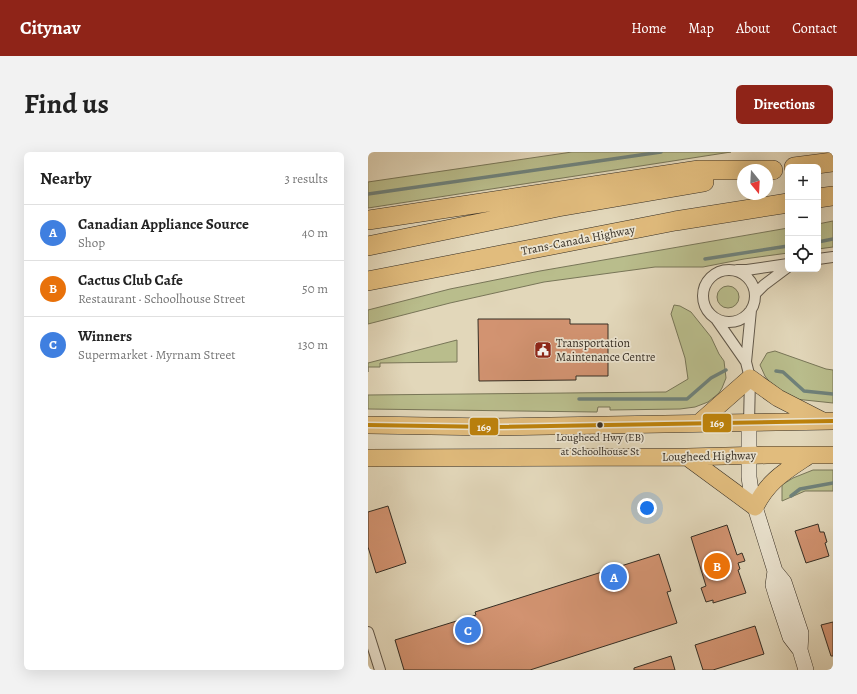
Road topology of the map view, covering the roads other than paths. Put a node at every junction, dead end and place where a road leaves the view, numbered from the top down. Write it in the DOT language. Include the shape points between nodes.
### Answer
graph roads {
  1 [pos="833,162"];
  2 [pos="817,164"];
  3 [pos="776,170"];
  4 [pos="737,176"];
  5 [pos="833,196"];
  6 [pos="821,198"];
  7 [pos="785,203"];
  8 [pos="368,220"];
  9 [pos="368,246"];
  10 [pos="833,257"];
  11 [pos="821,259"];
  12 [pos="785,264"];
  13 [pos="785,269"];
  14 [pos="733,270"];
  15 [pos="395,275"];
  16 [pos="368,281"];
  17 [pos="368,286"];
  18 [pos="755,294"];
  19 [pos="751,310"];
  20 [pos="716,319"];
  21 [pos="748,370"];
  22 [pos="828,421"];
  23 [pos="700,422"];
  24 [pos="749,423"];
  25 [pos="368,425"];
  26 [pos="749,455"];
  27 [pos="833,455"];
  28 [pos="808,456"];
  29 [pos="687,457"];
  30 [pos="368,458"];
  31 [pos="754,507"];
  32 [pos="368,632"];
  33 [pos="380,670"];
  34 [pos="806,670"];
  1 -- 2 [label="highway"];
  3 -- 8 [label="highway" via="699,170"];
  4 -- 9 [label="highway" via="558,207"];
  5 -- 6 [label="highway"];
  7 -- 15 [label="highway, Trans-Canada Highway"];
  10 -- 11 [label="street"];
  12 -- 14 [label="street"];
  13 -- 18 [label="street"];
  14 -- 18 [label="street" via="748,278"];
  14 -- 20 [label="street" via="715,274 704,288 704,305"];
  15 -- 16 [label="highway, Trans-Canada Highway"];
  15 -- 17 [label="highway"];
  18 -- 19 [label="street"];
  19 -- 20 [label="street" via="746,316 732,322"];
  19 -- 21 [label="street"];
  20 -- 21 [label="street"];
  21 -- 22 [label="main road" via="778,398"];
  21 -- 23 [label="main road"];
  21 -- 24 [label="street"];
  22 -- 24 [label="main road"];
  23 -- 24 [label="main road"];
  23 -- 25 [label="main road" via="492,427"];
  24 -- 26 [label="main road"];
  26 -- 28 [label="main road, Lougheed Highway"];
  26 -- 29 [label="main road, Lougheed Highway"];
  26 -- 31 [label="main road" via="749,477"];
  27 -- 28 [label="main road, Lougheed Highway"];
  28 -- 31 [label="main road" via="772,481"];
  29 -- 30 [label="main road, Lougheed Highway"];
  29 -- 31 [label="main road"];
  31 -- 34 [label="main road" via="775,571 784,582 800,634 800,650"];
  32 -- 33 [label="street"];
}
